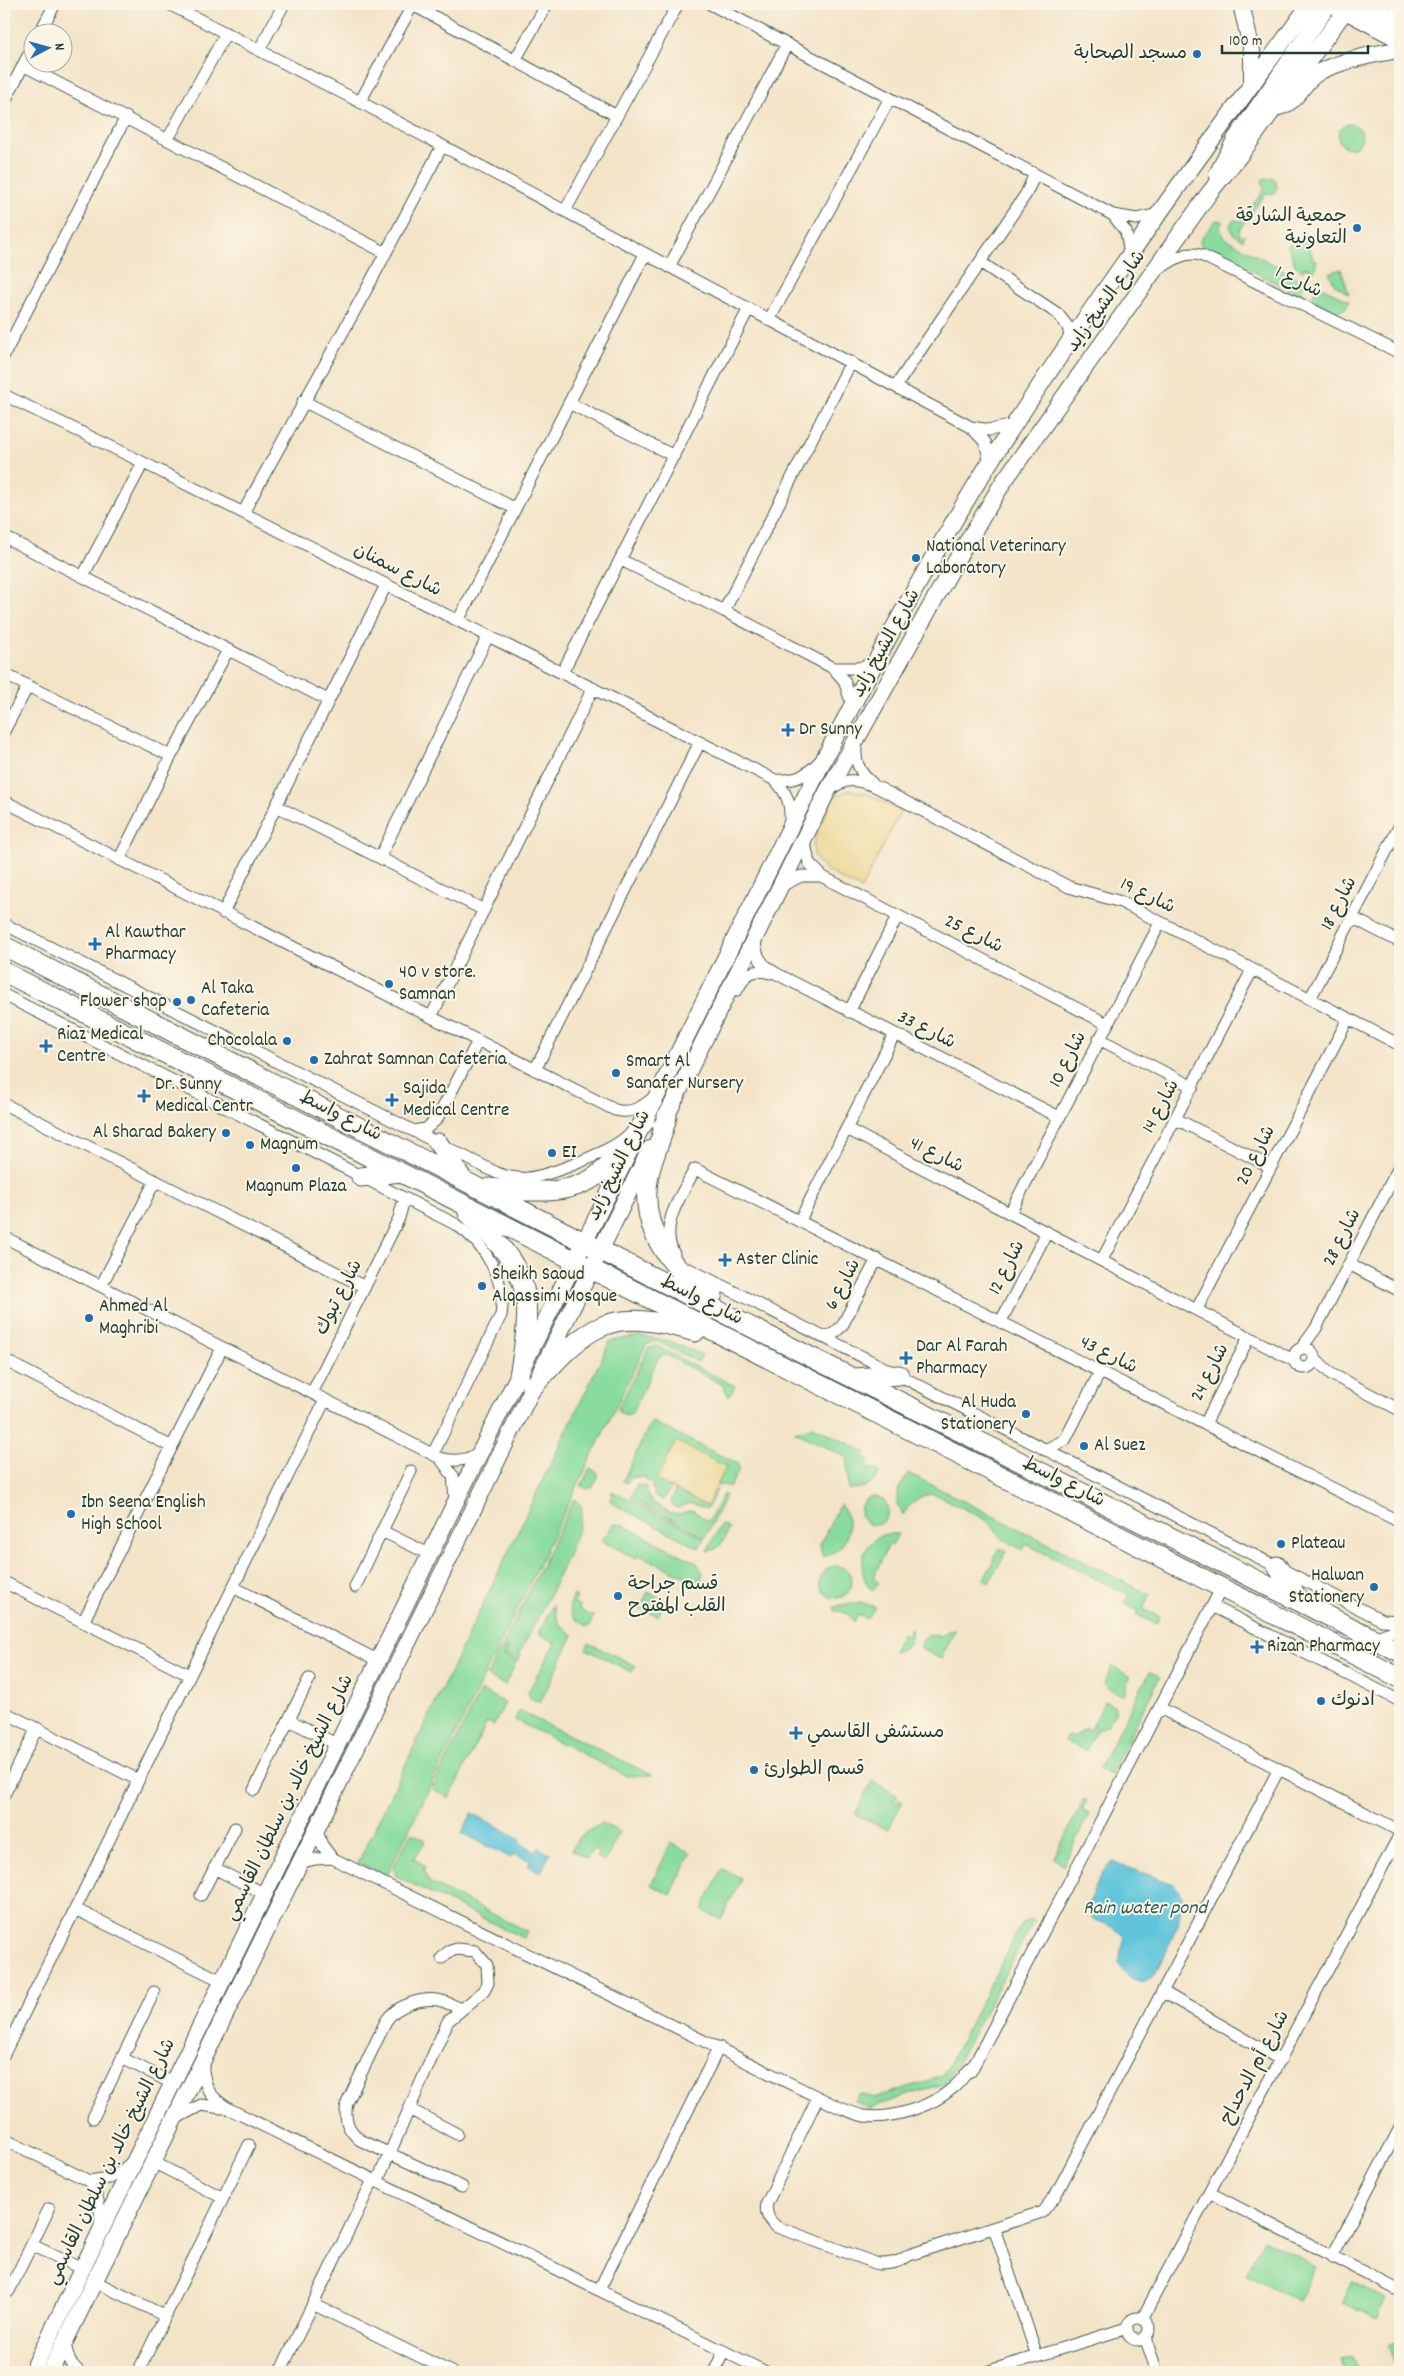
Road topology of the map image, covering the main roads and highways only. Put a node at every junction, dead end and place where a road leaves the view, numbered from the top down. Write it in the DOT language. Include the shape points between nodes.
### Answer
graph roads {
  1 [pos="1241,4"];
  2 [pos="1363,4"];
  3 [pos="1397,4"];
  4 [pos="1339,5"];
  5 [pos="1308,6"];
  6 [pos="1400,6"];
  7 [pos="1320,18"];
  8 [pos="1400,22"];
  9 [pos="1400,40"];
  10 [pos="1400,50"];
  11 [pos="1252,84"];
  12 [pos="1273,108"];
  13 [pos="1210,192"];
  14 [pos="4,946"];
  15 [pos="4,960"];
  16 [pos="4,972"];
  17 [pos="55,972"];
  18 [pos="667,1116"];
  19 [pos="645,1121"];
  20 [pos="438,1143"];
  21 [pos="399,1172"];
  22 [pos="361,1177"];
  23 [pos="462,1178"];
  24 [pos="480,1188"];
  25 [pos="450,1197"];
  26 [pos="593,1246"];
  27 [pos="575,1261"];
  28 [pos="592,1270"];
  29 [pos="745,1324"];
  30 [pos="727,1338"];
  31 [pos="899,1375"];
  32 [pos="855,1378"];
  33 [pos="525,1382"];
  34 [pos="1277,1566"];
  35 [pos="1301,1603"];
  36 [pos="1400,1652"];
  37 [pos="1400,1678"];
  38 [pos="291,1842"];
  39 [pos="287,1886"];
  40 [pos="32,2372"];
  41 [pos="50,2372"];
  1 -- 11 [label="main road" via="1252,51"];
  2 -- 8 [label="main road"];
  3 -- 6 [label="main road"];
  4 -- 7 [label="main road"];
  4 -- 9 [label="main road"];
  4 -- 12 [label="main road, شارع الشيخ زايد"];
  5 -- 7 [label="main road" via="1318,10"];
  5 -- 11 [label="main road, شارع الشيخ زايد"];
  7 -- 13 [label="main road" via="1236,138"];
  10 -- 12 [label="main road" via="1323,70 1291,102"];
  11 -- 19 [label="main road, شارع الشيخ زايد" via="1130,254 990,462 930,560 825,757"];
  12 -- 13 [label="main road, شارع الشيخ زايد"];
  13 -- 18 [label="main road, شارع الشيخ زايد" via="1004,481 961,552 827,792"];
  14 -- 17 [label="main road, شارع واسط"];
  15 -- 17 [label="main road" via="51,984 57,980"];
  16 -- 21 [label="main road, شارع واسط"];
  17 -- 23 [label="main road, شارع واسط"];
  18 -- 26 [label="main road, شارع الشيخ زايد"];
  18 -- 29 [label="main road" via="649,1173 647,1195 657,1240 692,1282 720,1298"];
  19 -- 24 [label="main road" via="608,1166 591,1180 543,1191"];
  19 -- 26 [label="main road, شارع الشيخ زايد"];
  20 -- 23 [label="main road"];
  21 -- 22 [label="main road"];
  21 -- 25 [label="main road, شارع واسط"];
  23 -- 24 [label="main road, شارع واسط"];
  24 -- 26 [label="main road, شارع واسط"];
  25 -- 27 [label="main road, شارع واسط"];
  25 -- 33 [label="main road" via="499,1243 518,1271 528,1306"];
  26 -- 27 [label="main road, شارع الشيخ خالد بن سلطان القاسمي"];
  26 -- 28 [label="main road, شارع الشيخ خالد بن سلطان القاسمي"];
  26 -- 29 [label="main road, شارع واسط"];
  27 -- 28 [label="main road, شارع واسط"];
  27 -- 33 [label="main road, شارع الشيخ خالد بن سلطان القاسمي"];
  28 -- 30 [label="main road, شارع واسط"];
  28 -- 33 [label="main road, شارع الشيخ خالد بن سلطان القاسمي"];
  29 -- 32 [label="main road, شارع واسط"];
  30 -- 33 [label="main road" via="707,1336 655,1321 613,1323 574,1342"];
  30 -- 37 [label="main road, شارع واسط"];
  31 -- 32 [label="main road"];
  32 -- 35 [label="main road, شارع واسط"];
  33 -- 38 [label="main road, شارع الشيخ خالد بن سلطان القاسمي" via="482,1450"];
  33 -- 39 [label="main road, شارع الشيخ خالد بن سلطان القاسمي"];
  34 -- 35 [label="main road"];
  35 -- 36 [label="main road, شارع واسط"];
  38 -- 39 [label="main road" via="297,1849 287,1875"];
  38 -- 40 [label="main road, شارع الشيخ خالد بن سلطان القاسمي"];
  39 -- 41 [label="main road, شارع الشيخ خالد بن سلطان القاسمي"];
}
